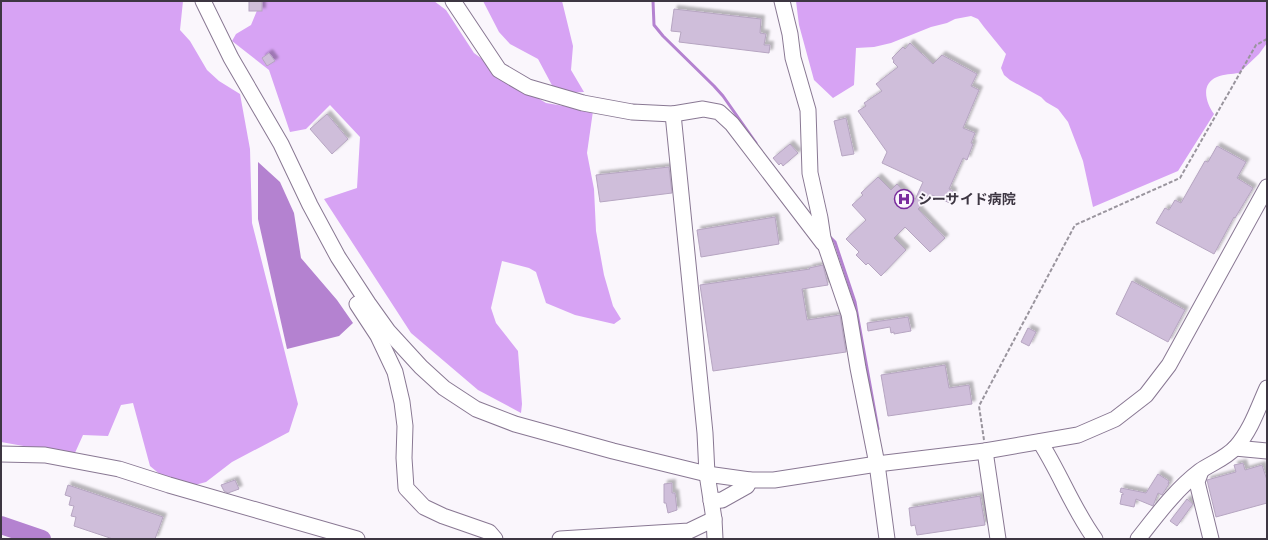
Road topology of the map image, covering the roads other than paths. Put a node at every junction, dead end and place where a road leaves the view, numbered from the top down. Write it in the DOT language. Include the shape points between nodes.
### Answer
graph roads {
  1 [pos="202,1"];
  2 [pos="453,1"];
  3 [pos="782,1"];
  4 [pos="231,58"];
  5 [pos="673,114"];
  6 [pos="1267,187"];
  7 [pos="825,242"];
  8 [pos="1267,388"];
  9 [pos="1040,442"];
  10 [pos="1235,448"];
  11 [pos="985,451"];
  12 [pos="1267,451"];
  13 [pos="1,454"];
  14 [pos="884,464"];
  15 [pos="1201,471"];
  16 [pos="707,474"];
  17 [pos="750,480"];
  18 [pos="711,500"];
  19 [pos="714,519"];
  20 [pos="357,539"];
  21 [pos="496,539"];
  22 [pos="560,539"];
  23 [pos="715,539"];
  24 [pos="887,539"];
  25 [pos="998,539"];
  26 [pos="1095,539"];
  27 [pos="1138,539"];
  28 [pos="1210,539"];
  1 -- 4 [label="street"];
  2 -- 5 [label="street" via="499,70 528,87 583,103 632,112"];
  3 -- 7 [label="street" via="808,110 810,173"];
  4 -- 16 [label="street" via="281,144 338,257 388,331 438,383 476,409 515,424"];
  4 -- 21 [label="street" via="233,72 306,218 344,285 378,336 395,372 406,426 406,488 424,507 489,532"];
  5 -- 7 [label="street" via="703,109 719,112 732,124"];
  5 -- 16 [label="street"];
  6 -- 9 [label="street" via="1169,365 1146,395 1115,419 1078,435"];
  7 -- 14 [label="street" via="849,314 858,368"];
  8 -- 10 [label="street" via="1250,426"];
  9 -- 11 [label="street"];
  9 -- 26 [label="street" via="1084,524"];
  10 -- 12 [label="street"];
  10 -- 15 [label="street"];
  11 -- 14 [label="street"];
  11 -- 25 [label="street"];
  13 -- 20 [label="street" via="45,456 119,469"];
  14 -- 17 [label="street" via="774,480"];
  14 -- 24 [label="street"];
  15 -- 27 [label="street" via="1185,484"];
  15 -- 28 [label="street" via="1197,482"];
  16 -- 17 [label="street"];
  16 -- 18 [label="street"];
  17 -- 18 [label="street" via="747,486 722,500"];
  18 -- 19 [label="street"];
  19 -- 22 [label="street" via="689,531"];
  19 -- 23 [label="street"];
}
